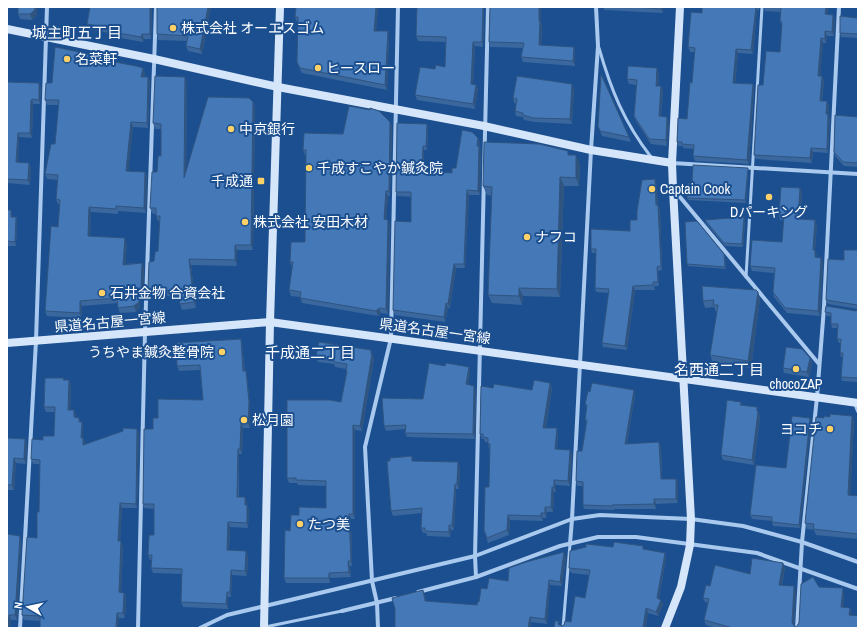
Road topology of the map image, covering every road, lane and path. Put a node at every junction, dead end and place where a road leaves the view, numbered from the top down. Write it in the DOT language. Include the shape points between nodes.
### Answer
graph roads {
  1 [pos="47,7"];
  2 [pos="156,7"];
  3 [pos="280,7"];
  4 [pos="398,7"];
  5 [pos="488,7"];
  6 [pos="596,7"];
  7 [pos="680,7"];
  8 [pos="762,7"];
  9 [pos="839,7"];
  10 [pos="7,29"];
  11 [pos="46,37"];
  12 [pos="598,46"];
  13 [pos="154,59"];
  14 [pos="278,86"];
  15 [pos="395,109"];
  16 [pos="484,126"];
  17 [pos="590,150"];
  18 [pos="653,160"];
  19 [pos="672,164"];
  20 [pos="752,168"];
  21 [pos="831,172"];
  22 [pos="858,174"];
  23 [pos="673,189"];
  24 [pos="746,277"];
  25 [pos="824,307"];
  26 [pos="831,308"];
  27 [pos="270,322"];
  28 [pos="145,332"];
  29 [pos="391,338"];
  30 [pos="36,341"];
  31 [pos="7,343"];
  32 [pos="481,350"];
  33 [pos="579,363"];
  34 [pos="819,364"];
  35 [pos="683,378"];
  36 [pos="817,397"];
  37 [pos="856,403"];
  38 [pos="858,411"];
  39 [pos="572,519"];
  40 [pos="691,519"];
  41 [pos="802,542"];
  42 [pos="570,544"];
  43 [pos="690,545"];
  44 [pos="475,556"];
  45 [pos="858,562"];
  46 [pos="801,569"];
  47 [pos="476,577"];
  48 [pos="372,582"];
  49 [pos="858,589"];
  50 [pos="415,593"];
  51 [pos="400,597"];
  52 [pos="377,603"];
  53 [pos="265,605"];
  54 [pos="342,611"];
  55 [pos="20,628"];
  56 [pos="138,628"];
  57 [pos="200,628"];
  58 [pos="263,628"];
  59 [pos="378,628"];
  60 [pos="563,628"];
  61 [pos="665,628"];
  62 [pos="797,628"];
  1 -- 11 [label="street"];
  2 -- 13 [label="street"];
  3 -- 14 [label="street"];
  4 -- 15 [label="street"];
  5 -- 16 [label="street"];
  6 -- 12 [label="street"];
  7 -- 19 [label="street"];
  8 -- 20 [label="lane"];
  9 -- 21 [label="street"];
  10 -- 11 [label="street"];
  11 -- 13 [label="street"];
  11 -- 30 [label="street"];
  12 -- 17 [label="street"];
  12 -- 18 [label="lane" via="609,82 623,114"];
  13 -- 14 [label="street"];
  13 -- 28 [label="street"];
  14 -- 15 [label="street"];
  14 -- 27 [label="street"];
  15 -- 16 [label="street"];
  15 -- 29 [label="street"];
  16 -- 17 [label="street"];
  16 -- 32 [label="street"];
  17 -- 18 [label="street"];
  17 -- 33 [label="street"];
  18 -- 19 [label="street"];
  19 -- 20 [label="street"];
  19 -- 23 [label="street"];
  20 -- 21 [label="street"];
  20 -- 24 [label="lane"];
  21 -- 22 [label="street"];
  21 -- 25 [label="street"];
  23 -- 24 [label="street"];
  23 -- 35 [label="street"];
  24 -- 34 [label="street"];
  25 -- 26 [label="lane"];
  25 -- 34 [label="street"];
  27 -- 28 [label="street, 県道名古屋一宮線"];
  27 -- 29 [label="street, 県道名古屋一宮線"];
  27 -- 53 [label="street"];
  28 -- 30 [label="street, 県道名古屋一宮線"];
  28 -- 56 [label="street"];
  29 -- 32 [label="street, 県道名古屋一宮線"];
  29 -- 48 [label="street" via="365,447"];
  30 -- 31 [label="street, 県道名古屋一宮線"];
  30 -- 55 [label="street"];
  32 -- 33 [label="street, 県道名古屋一宮線"];
  32 -- 44 [label="street"];
  33 -- 35 [label="street, 県道名古屋一宮線"];
  33 -- 39 [label="street"];
  34 -- 36 [label="street"];
  35 -- 36 [label="street, 県道名古屋一宮線"];
  35 -- 40 [label="street"];
  36 -- 37 [label="street, 県道名古屋一宮線"];
  36 -- 41 [label="street"];
  37 -- 38 [label="street"];
  39 -- 40 [label="street" via="600,515"];
  39 -- 42 [label="street"];
  39 -- 44 [label="street"];
  40 -- 41 [label="street" via="743,526"];
  40 -- 43 [label="street"];
  41 -- 45 [label="street"];
  41 -- 46 [label="street"];
  42 -- 43 [label="street" via="598,537 636,537"];
  42 -- 47 [label="street"];
  42 -- 60 [label="lane"];
  43 -- 46 [label="street" via="757,553"];
  43 -- 61 [label="street" via="681,587"];
  44 -- 47 [label="street"];
  44 -- 48 [label="street"];
  46 -- 49 [label="street"];
  46 -- 62 [label="street"];
  47 -- 50 [label="street"];
  48 -- 52 [label="street"];
  48 -- 53 [label="street"];
  51 -- 52 [label="street"];
  52 -- 54 [label="street"];
  52 -- 59 [label="street"];
  53 -- 57 [label="street" via="227,615"];
  53 -- 58 [label="street"];
  54 -- 58 [label="lane"];
}
